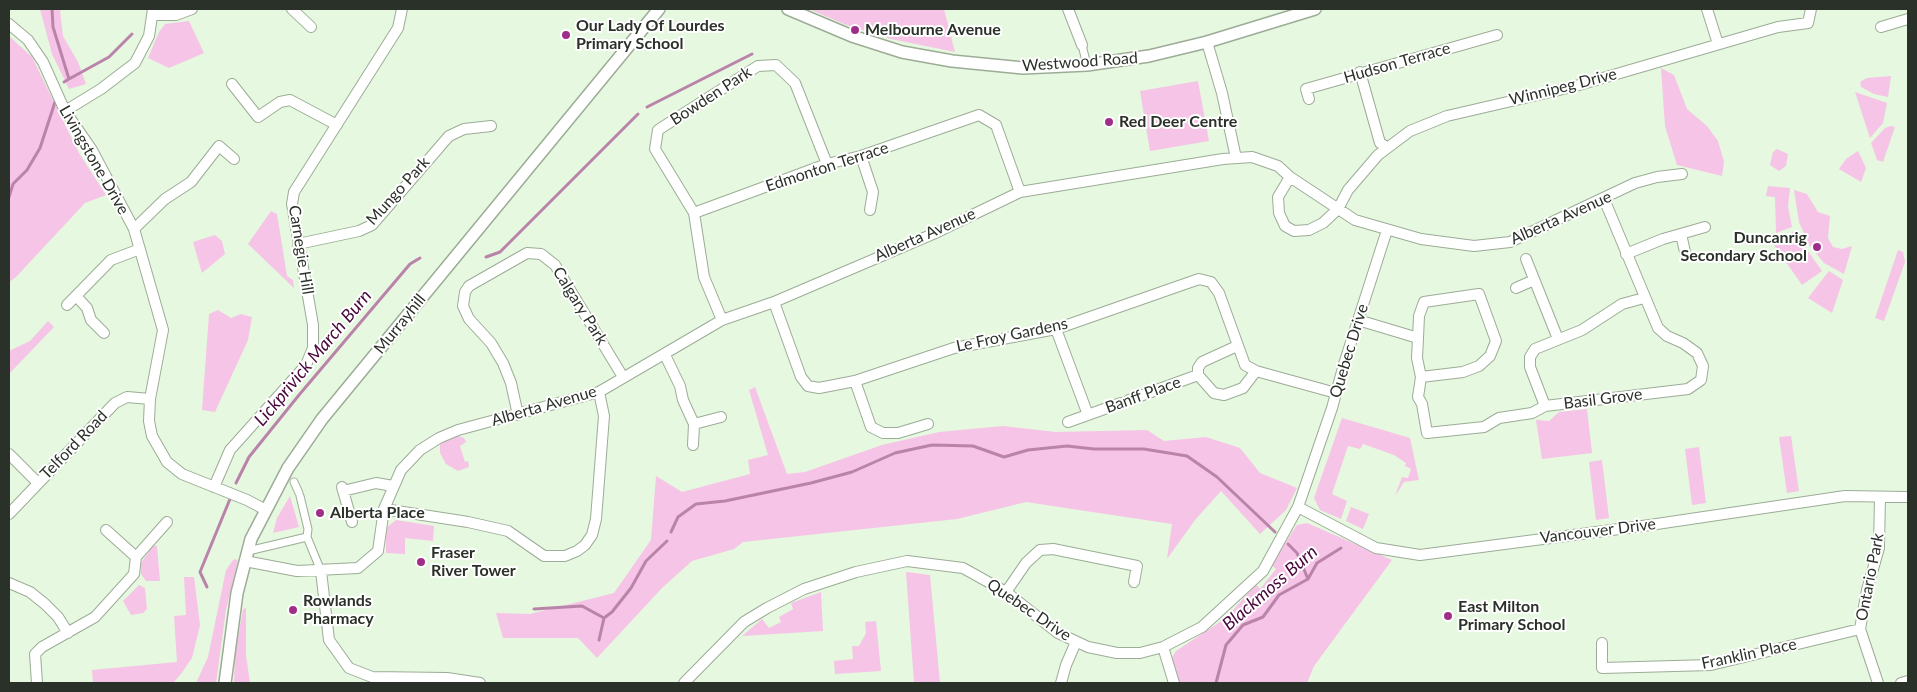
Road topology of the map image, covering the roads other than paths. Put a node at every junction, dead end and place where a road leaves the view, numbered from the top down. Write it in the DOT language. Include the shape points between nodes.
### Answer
graph roads {
  1 [pos="192,9"];
  2 [pos="292,9"];
  3 [pos="402,9"];
  4 [pos="659,9"];
  5 [pos="788,9"];
  6 [pos="1068,9"];
  7 [pos="1315,9"];
  8 [pos="1707,9"];
  9 [pos="1811,9"];
  10 [pos="153,12"];
  11 [pos="1908,19"];
  12 [pos="9,24"];
  13 [pos="311,27"];
  14 [pos="1881,27"];
  15 [pos="1497,35"];
  16 [pos="1207,42"];
  17 [pos="1718,44"];
  18 [pos="1082,45"];
  19 [pos="1086,65"];
  20 [pos="1360,72"];
  21 [pos="232,84"];
  22 [pos="1308,99"];
  23 [pos="65,111"];
  24 [pos="337,125"];
  25 [pos="491,126"];
  26 [pos="1387,147"];
  27 [pos="861,156"];
  28 [pos="1236,158"];
  29 [pos="234,159"];
  30 [pos="827,164"];
  31 [pos="1682,174"];
  32 [pos="1290,177"];
  33 [pos="1020,192"];
  34 [pos="1604,199"];
  35 [pos="1338,209"];
  36 [pos="870,210"];
  37 [pos="694,213"];
  38 [pos="1705,227"];
  39 [pos="134,229"];
  40 [pos="1387,230"];
  41 [pos="1681,234"];
  42 [pos="298,244"];
  43 [pos="140,249"];
  44 [pos="1685,252"];
  45 [pos="1626,254"];
  46 [pos="1526,259"];
  47 [pos="1534,280"];
  48 [pos="1516,288"];
  49 [pos="77,297"];
  50 [pos="1644,298"];
  51 [pos="774,302"];
  52 [pos="68,305"];
  53 [pos="722,320"];
  54 [pos="1358,320"];
  55 [pos="1056,329"];
  56 [pos="104,333"];
  57 [pos="1418,338"];
  58 [pos="1558,339"];
  59 [pos="1237,346"];
  60 [pos="665,355"];
  61 [pos="1256,371"];
  62 [pos="1198,375"];
  63 [pos="623,376"];
  64 [pos="1421,377"];
  65 [pos="855,381"];
  66 [pos="599,392"];
  67 [pos="1336,392"];
  68 [pos="150,400"];
  69 [pos="1545,406"];
  70 [pos="518,415"];
  71 [pos="1088,415"];
  72 [pos="721,417"];
  73 [pos="1068,422"];
  74 [pos="694,424"];
  75 [pos="928,424"];
  76 [pos="693,445"];
  77 [pos="9,454"];
  78 [pos="294,482"];
  79 [pos="38,483"];
  80 [pos="393,486"];
  81 [pos="214,487"];
  82 [pos="1880,497"];
  83 [pos="1908,497"];
  84 [pos="1298,507"];
  85 [pos="384,509"];
  86 [pos="266,510"];
  87 [pos="9,514"];
  88 [pos="167,522"];
  89 [pos="352,522"];
  90 [pos="106,530"];
  91 [pos="307,537"];
  92 [pos="246,556"];
  93 [pos="136,557"];
  94 [pos="321,571"];
  95 [pos="1134,582"];
  96 [pos="9,583"];
  97 [pos="1006,592"];
  98 [pos="1860,629"];
  99 [pos="68,633"];
  100 [pos="1076,642"];
  101 [pos="1602,643"];
  102 [pos="1163,647"];
  103 [pos="1908,681"];
  104 [pos="37,683"];
  105 [pos="225,683"];
  106 [pos="480,683"];
  107 [pos="685,683"];
  108 [pos="1061,683"];
  109 [pos="1174,683"];
  110 [pos="1878,683"];
  111 [pos="1901,683"];
  1 -- 10 [label="street" via="176,15"];
  2 -- 13 [label="street"];
  3 -- 24 [label="street, Carnegie Hill" via="398,28"];
  4 -- 86 [label="street, Murrayhill" via="322,419 288,468"];
  5 -- 19 [label="street, Westwood Road" via="852,36 932,58 1023,68"];
  6 -- 18 [label="street"];
  7 -- 16 [label="street, Westwood Road"];
  8 -- 17 [label="street"];
  9 -- 17 [label="street, Winnipeg Drive" via="1808,23 1778,27"];
  10 -- 23 [label="street" via="149,36 135,63"];
  11 -- 14 [label="street"];
  12 -- 23 [label="street, Livingstone Drive" via="28,40"];
  15 -- 20 [label="street, Hudson Terrace"];
  16 -- 19 [label="street, Westwood Road" via="1149,56"];
  16 -- 28 [label="street"];
  17 -- 26 [label="street, Winnipeg Drive" via="1572,87 1447,116 1410,131"];
  18 -- 19 [label="street"];
  20 -- 22 [label="street, Hudson Terrace" via="1306,90"];
  20 -- 26 [label="street" via="1380,143"];
  21 -- 24 [label="street" via="258,117 280,102 290,100"];
  23 -- 39 [label="street, Livingstone Drive" via="92,150"];
  24 -- 42 [label="street, Carnegie Hill" via="294,192 292,204"];
  25 -- 42 [label="street, Mungo Park" via="464,129 449,136 372,224 359,231"];
  26 -- 35 [label="street, Winnipeg Drive" via="1348,190"];
  27 -- 30 [label="street, Edmonton Terrace"];
  27 -- 33 [label="street, Edmonton Terrace" via="979,114 996,125"];
  27 -- 36 [label="street" via="872,192"];
  28 -- 32 [label="street, Alberta Avenue" via="1265,160"];
  28 -- 33 [label="street, Alberta Avenue"];
  29 -- 39 [label="street" via="219,146 191,182 165,199"];
  30 -- 37 [label="street, Edmonton Terrace"];
  30 -- 37 [label="street, Bowden Park" via="795,83 776,66 758,66 658,130 655,150"];
  31 -- 34 [label="street, Alberta Avenue" via="1635,183"];
  32 -- 35 [label="street, Alberta Avenue"];
  32 -- 35 [label="street" via="1278,197 1285,226 1294,231 1309,230 1323,223"];
  33 -- 51 [label="street, Alberta Avenue"];
  34 -- 40 [label="street, Alberta Avenue" via="1530,234 1498,244 1456,244"];
  34 -- 45 [label="street, Basil Grove"];
  35 -- 40 [label="street, Alberta Avenue" via="1355,220"];
  37 -- 53 [label="street" via="704,277"];
  38 -- 41 [label="street"];
  39 -- 43 [label="street, Livingstone Drive"];
  40 -- 54 [label="street, Quebec Drive"];
  41 -- 44 [label="street"];
  41 -- 45 [label="street"];
  42 -- 81 [label="street, Carnegie Hill" via="313,325 313,348 306,365 230,450"];
  43 -- 49 [label="street" via="112,260"];
  43 -- 68 [label="street, Livingstone Drive" via="162,330"];
  45 -- 50 [label="street, Basil Grove"];
  46 -- 47 [label="street"];
  47 -- 48 [label="street"];
  47 -- 58 [label="street"];
  49 -- 52 [label="street"];
  49 -- 56 [label="street" via="87,308 91,320"];
  50 -- 58 [label="street, Basil Grove" via="1622,304 1582,330"];
  50 -- 69 [label="street, Basil Grove" via="1658,328 1696,353 1703,366 1701,380 1688,389"];
  51 -- 53 [label="street, Alberta Avenue"];
  51 -- 65 [label="street, Le Froy Gardens" via="801,377 808,386 819,388"];
  53 -- 60 [label="street, Alberta Avenue"];
  54 -- 57 [label="street"];
  54 -- 67 [label="street, Quebec Drive"];
  55 -- 59 [label="street, Le Froy Gardens" via="1199,279 1211,282 1220,293"];
  55 -- 65 [label="street, Le Froy Gardens" via="954,348"];
  55 -- 71 [label="street, Banff Place"];
  57 -- 64 [label="street" via="1417,358"];
  57 -- 64 [label="street" via="1419,316 1424,302 1479,294 1496,341 1490,356 1479,366 1463,372"];
  58 -- 69 [label="street, Basil Grove" via="1535,349 1530,358 1530,367"];
  59 -- 61 [label="street, Le Froy Gardens" via="1244,365"];
  59 -- 62 [label="street, Banff Place" via="1202,362"];
  60 -- 63 [label="street, Alberta Avenue"];
  60 -- 74 [label="street"];
  61 -- 62 [label="street, Banff Place" via="1243,388 1224,395 1214,393"];
  61 -- 67 [label="street"];
  62 -- 71 [label="street, Banff Place"];
  63 -- 66 [label="street, Alberta Avenue"];
  63 -- 70 [label="street, Calgary Park" via="555,265 535,252 520,256 469,286 463,306 469,319 491,342 502,363 511,383"];
  64 -- 69 [label="street" via="1418,397 1427,433 1484,427 1499,418 1532,413"];
  65 -- 75 [label="street" via="872,427 898,433"];
  66 -- 70 [label="street, Alberta Avenue"];
  66 -- 85 [label="street" via="604,416 596,519 592,535 577,551 565,556 544,556 508,531"];
  67 -- 84 [label="street, Quebec Drive"];
  68 -- 79 [label="street, Telford Road" via="127,398 115,403"];
  68 -- 81 [label="street, Livingstone Drive" via="152,436 168,462 182,474"];
  70 -- 80 [label="street, Alberta Avenue" via="439,438 410,460"];
  71 -- 73 [label="street, Banff Place"];
  72 -- 74 [label="street"];
  74 -- 76 [label="street"];
  77 -- 79 [label="street"];
  78 -- 91 [label="street" via="308,529"];
  79 -- 87 [label="street, Telford Road"];
  80 -- 85 [label="street, Alberta Avenue"];
  80 -- 89 [label="street" via="376,483 342,488"];
  81 -- 86 [label="street, Livingstone Drive"];
  82 -- 83 [label="street, Vancouver Drive"];
  82 -- 84 [label="street, Vancouver Drive" via="1845,496 1420,555 1376,548"];
  82 -- 98 [label="street, Ontario Park" via="1879,548"];
  84 -- 102 [label="street, Quebec Drive" via="1263,570 1202,627"];
  85 -- 94 [label="street, Alberta Avenue" via="378,551 358,568"];
  86 -- 92 [label="street, Murrayhill" via="257,524"];
  88 -- 93 [label="street"];
  90 -- 93 [label="street"];
  91 -- 92 [label="street"];
  91 -- 94 [label="street"];
  92 -- 94 [label="street, Alberta Avenue" via="297,571"];
  92 -- 105 [label="street, Murrayhill" via="233,618"];
  93 -- 99 [label="street" via="134,574 96,617"];
  94 -- 106 [label="street" via="329,640 349,668 372,677 447,678"];
  95 -- 97 [label="street" via="1137,566 1053,549 1040,550 1026,563"];
  96 -- 99 [label="street" via="30,592 45,604"];
  97 -- 100 [label="street, Quebec Drive" via="1058,633"];
  97 -- 107 [label="street, Quebec Drive" via="963,568 906,561 856,572 804,589 744,622"];
  98 -- 101 [label="street, Franklin Place" via="1711,666 1602,668"];
  98 -- 110 [label="street, Ontario Park"];
  99 -- 104 [label="street" via="35,654"];
  100 -- 102 [label="street, Quebec Drive" via="1088,648 1117,653 1140,653"];
  100 -- 108 [label="street"];
  102 -- 109 [label="street"];
  103 -- 111 [label="street"];
}
